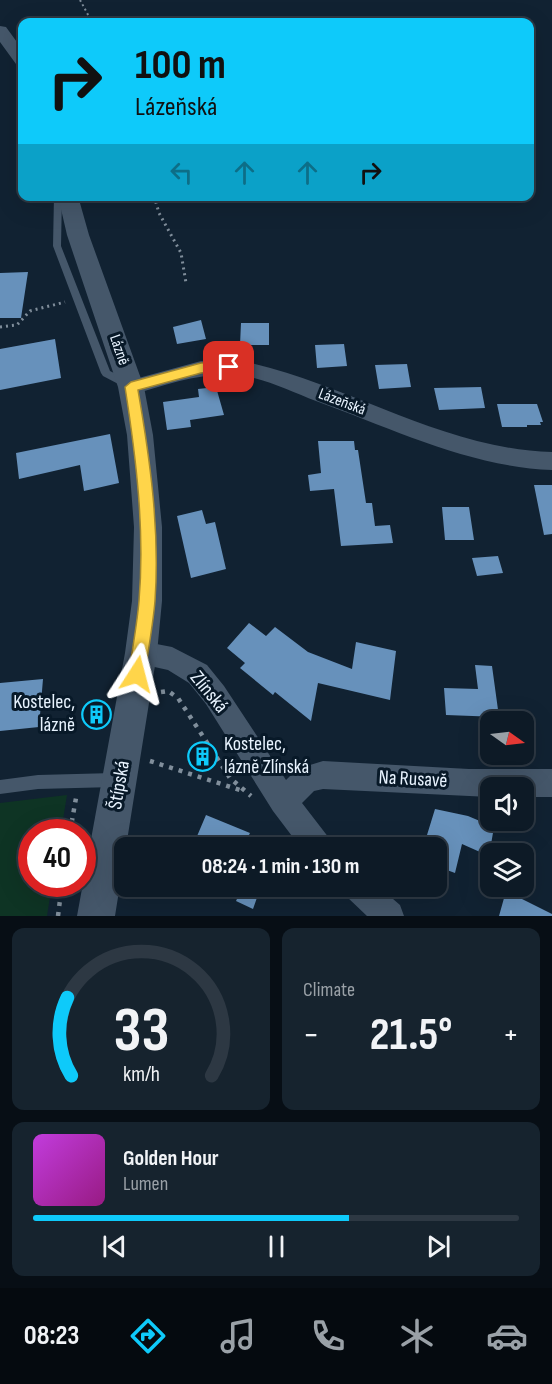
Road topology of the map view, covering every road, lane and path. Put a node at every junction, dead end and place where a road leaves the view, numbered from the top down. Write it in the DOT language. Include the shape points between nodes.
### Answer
graph roads {
  1 [pos="80,0"];
  2 [pos="90,18"];
  3 [pos="0,31"];
  4 [pos="18,55"];
  5 [pos="57,201"];
  6 [pos="69,201"];
  7 [pos="155,201"];
  8 [pos="186,283"];
  9 [pos="78,299"];
  10 [pos="0,327"];
  11 [pos="131,387"];
  12 [pos="552,461"];
  13 [pos="141,653"];
  14 [pos="156,694"];
  15 [pos="129,769"];
  16 [pos="78,782"];
  17 [pos="552,783"];
  18 [pos="0,787"];
  19 [pos="283,801"];
  20 [pos="72,819"];
  21 [pos="311,837"];
  22 [pos="60,897"];
  23 [pos="368,897"];
  24 [pos="58,916"];
  25 [pos="96,916"];
  26 [pos="388,916"];
  1 -- 2 [label="path"];
  3 -- 4 [label="street"];
  5 -- 9 [label="lane" via="57,246"];
  6 -- 11 [label="street, Lázně"];
  7 -- 8 [label="path" via="181,253"];
  9 -- 10 [label="path" via="30,311 17,325"];
  9 -- 11 [label="lane" via="106,373"];
  11 -- 12 [label="street, Lázeňská" via="201,368 240,368 479,452"];
  11 -- 13 [label="street, Lázně" via="140,435 148,527 147,601"];
  13 -- 15 [label="street, Štípská"];
  13 -- 19 [label="street, Zlínská" via="172,659 198,674"];
  14 -- 15 [label="path" via="168,691 178,698 241,790"];
  15 -- 16 [label="lane"];
  15 -- 25 [label="street, Štípská"];
  16 -- 18 [label="lane"];
  16 -- 20 [label="path"];
  17 -- 19 [label="street, Na Rusavě" via="323,775 307,779"];
  19 -- 21 [label="street, Zlínská"];
  22 -- 24 [label="path"];
  23 -- 26 [label="street"];
}
